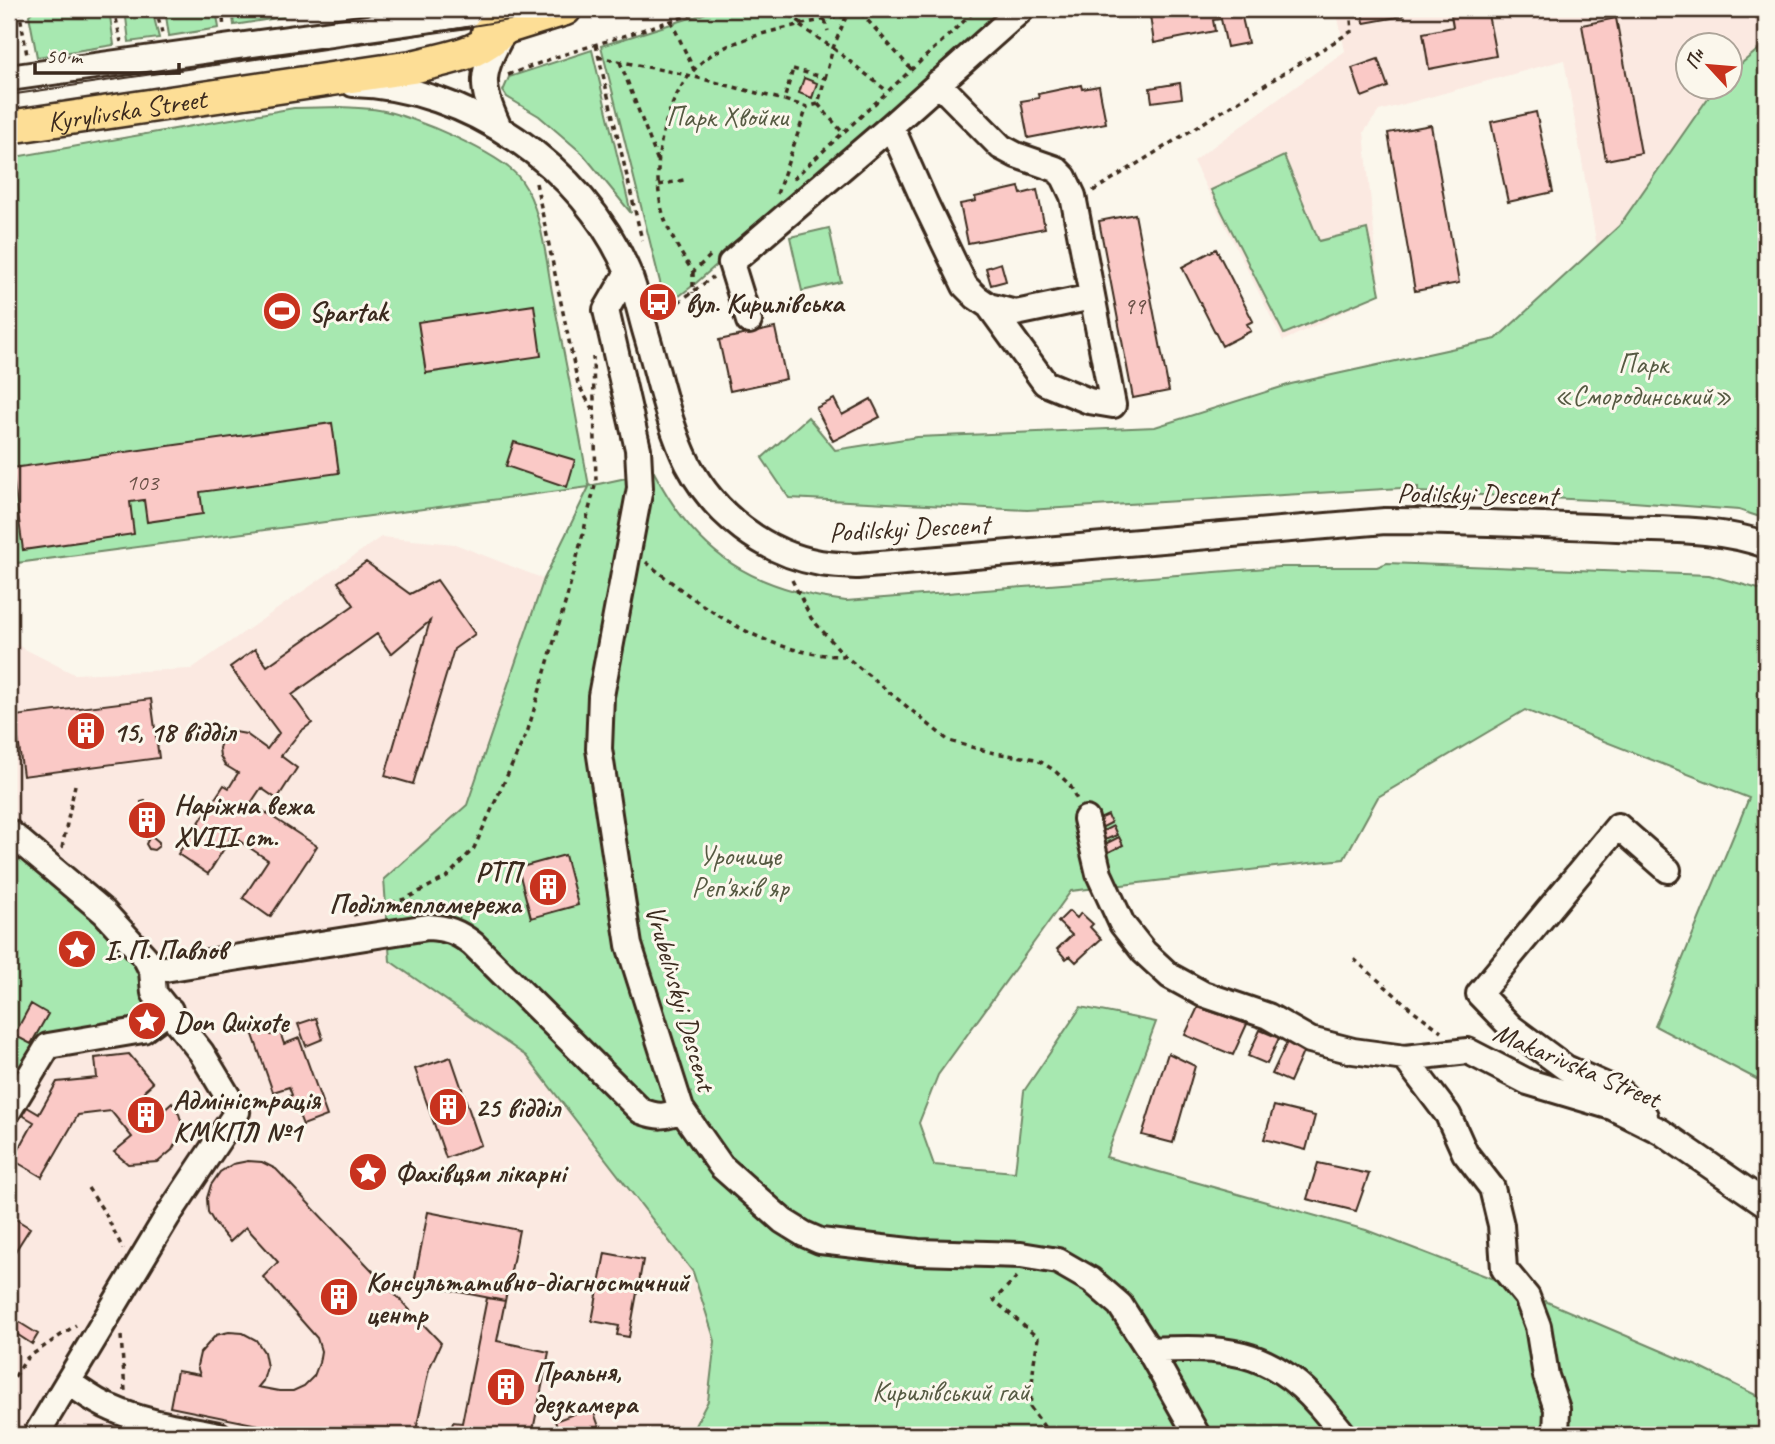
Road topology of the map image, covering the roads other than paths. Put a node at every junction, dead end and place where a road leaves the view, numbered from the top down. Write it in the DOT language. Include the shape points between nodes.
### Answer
graph roads {
  1 [pos="565,9"];
  2 [pos="1022,9"];
  3 [pos="504,13"];
  4 [pos="9,78"];
  5 [pos="307,83"];
  6 [pos="938,83"];
  7 [pos="891,126"];
  8 [pos="9,127"];
  9 [pos="499,128"];
  10 [pos="628,272"];
  11 [pos="1092,297"];
  12 [pos="989,306"];
  13 [pos="749,321"];
  14 [pos="1766,545"];
  15 [pos="1086,819"];
  16 [pos="9,832"];
  17 [pos="1668,870"];
  18 [pos="152,971"];
  19 [pos="170,1010"];
  20 [pos="1405,1058"];
  21 [pos="681,1109"];
  22 [pos="9,1111"];
  23 [pos="1660,1131"];
  24 [pos="1766,1204"];
  25 [pos="1149,1350"];
  26 [pos="68,1382"];
  27 [pos="36,1435"];
  28 [pos="219,1435"];
  29 [pos="1197,1435"];
  30 [pos="1344,1435"];
  31 [pos="1556,1435"];
  1 -- 3 [label="main road, Kyrylivska Street"];
  2 -- 6 [label="street"];
  3 -- 4 [label="street, Kyrylivska Street"];
  3 -- 5 [label="main road, Kyrylivska Street" via="454,47 419,57 412,67"];
  3 -- 9 [label="street" via="484,84"];
  5 -- 8 [label="main road, Kyrylivska Street"];
  5 -- 9 [label="street, Podilskyi Descent" via="374,85 426,95"];
  6 -- 7 [label="street"];
  6 -- 11 [label="street" via="1001,147 1056,169 1064,177 1074,203"];
  7 -- 12 [label="street" via="965,286"];
  7 -- 13 [label="street" via="731,262"];
  9 -- 10 [label="street, Podilskyi Descent" via="569,184 603,227"];
  10 -- 14 [label="street, Podilskyi Descent" via="688,464 741,528 779,550 818,563 856,566 1385,522 1706,532"];
  10 -- 21 [label="street, Vrubelivskyi Descent" via="606,310 638,449 640,488 601,696 599,750 629,945"];
  11 -- 12 [label="street" via="1016,313"];
  11 -- 12 [label="street" via="1113,405 1089,401 1045,383"];
  15 -- 20 [label="street, Makarivska Street" via="1099,874 1122,924 1170,976 1203,994 1268,1016 1310,1040"];
  16 -- 18 [label="street" via="104,912"];
  17 -- 23 [label="street" via="1618,826 1479,994 1512,1028 1566,1068 1620,1092"];
  18 -- 19 [label="street" via="154,993"];
  18 -- 21 [label="street" via="428,927 447,928 473,944 641,1111 656,1117"];
  19 -- 22 [label="street" via="143,1030 48,1046"];
  19 -- 26 [label="street" via="237,1112"];
  20 -- 23 [label="street, Makarivska Street" via="1468,1051 1528,1082 1612,1107"];
  20 -- 31 [label="street" via="1448,1115 1465,1153 1492,1188 1504,1269 1527,1297 1538,1326 1557,1409"];
  21 -- 25 [label="street, Vrubelivskyi Descent" via="721,1166 804,1234 820,1241 918,1252 1021,1255 1059,1261 1120,1305"];
  23 -- 24 [label="street, Makarivska Street"];
  25 -- 29 [label="street, Vrubelivskyi Descent"];
  25 -- 30 [label="street" via="1200,1348 1244,1354 1281,1370 1303,1387"];
  26 -- 27 [label="street"];
  26 -- 28 [label="street" via="92,1399 127,1414"];
}
